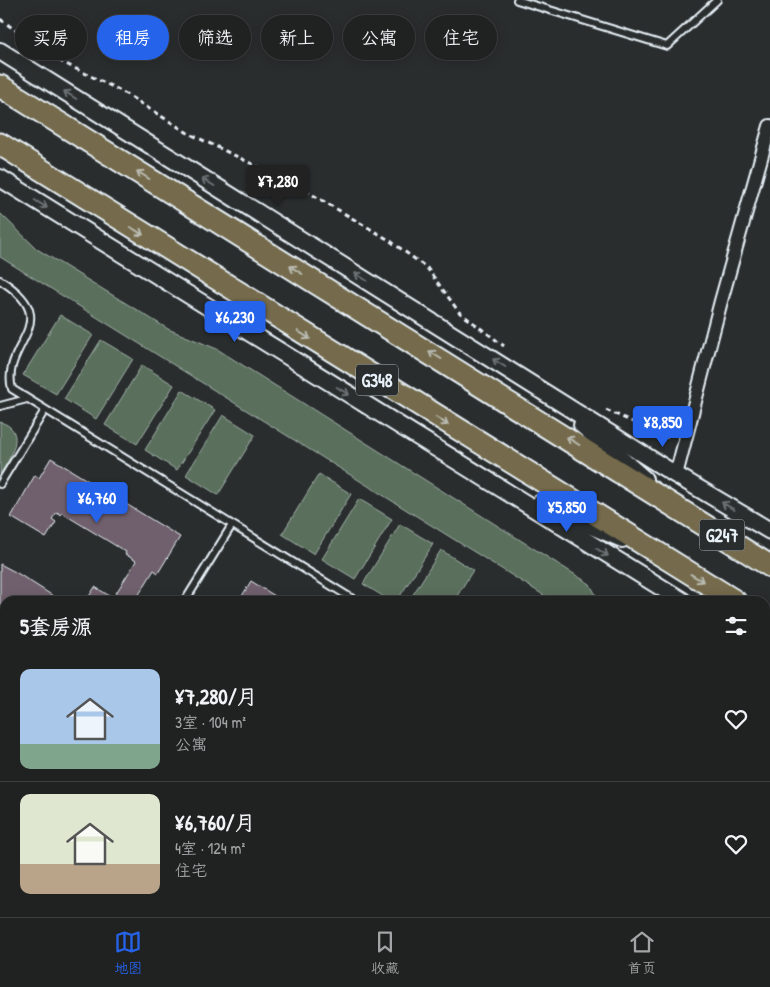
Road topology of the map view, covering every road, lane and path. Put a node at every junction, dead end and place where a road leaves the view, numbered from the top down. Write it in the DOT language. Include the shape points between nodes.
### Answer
graph roads {
  1 [pos="517,0"];
  2 [pos="717,0"];
  3 [pos="0,19"];
  4 [pos="0,51"];
  5 [pos="0,86"];
  6 [pos="770,126"];
  7 [pos="0,144"];
  8 [pos="0,178"];
  9 [pos="0,280"];
  10 [pos="13,343"];
  11 [pos="509,349"];
  12 [pos="4,368"];
  13 [pos="540,389"];
  14 [pos="27,399"];
  15 [pos="0,406"];
  16 [pos="598,407"];
  17 [pos="45,410"];
  18 [pos="685,446"];
  19 [pos="676,475"];
  20 [pos="486,481"];
  21 [pos="0,484"];
  22 [pos="673,504"];
  23 [pos="232,525"];
  24 [pos="770,532"];
  25 [pos="659,555"];
  26 [pos="770,566"];
  27 [pos="188,596"];
  28 [pos="348,596"];
  29 [pos="675,596"];
  30 [pos="727,596"];
  1 -- 2 [label="lane" via="667,46"];
  3 -- 11 [label="path" via="52,57 121,91 188,133 296,185 389,240 427,268 459,312"];
  13 -- 4 [label="street, one-way"];
  22 -- 5 [label="highway, G348, one-way"];
  6 -- 18 [label="street"];
  7 -- 25 [label="highway, G348, one-way"];
  8 -- 20 [label="street, one-way"];
  9 -- 10 [label="lane" via="20,294 26,311 26,321"];
  12 -- 14 [label="lane" via="12,389"];
  13 -- 19 [label="street"];
  13 -- 22 [label="street"];
  14 -- 15 [label="lane"];
  14 -- 17 [label="lane"];
  16 -- 18 [label="path"];
  17 -- 21 [label="lane"];
  17 -- 23 [label="lane"];
  18 -- 19 [label="street"];
  24 -- 19 [label="street, one-way"];
  20 -- 25 [label="street"];
  20 -- 29 [label="street, one-way"];
  22 -- 26 [label="highway, G247"];
  23 -- 27 [label="lane"];
  23 -- 28 [label="lane"];
  25 -- 30 [label="highway, G247, one-way"];
}
